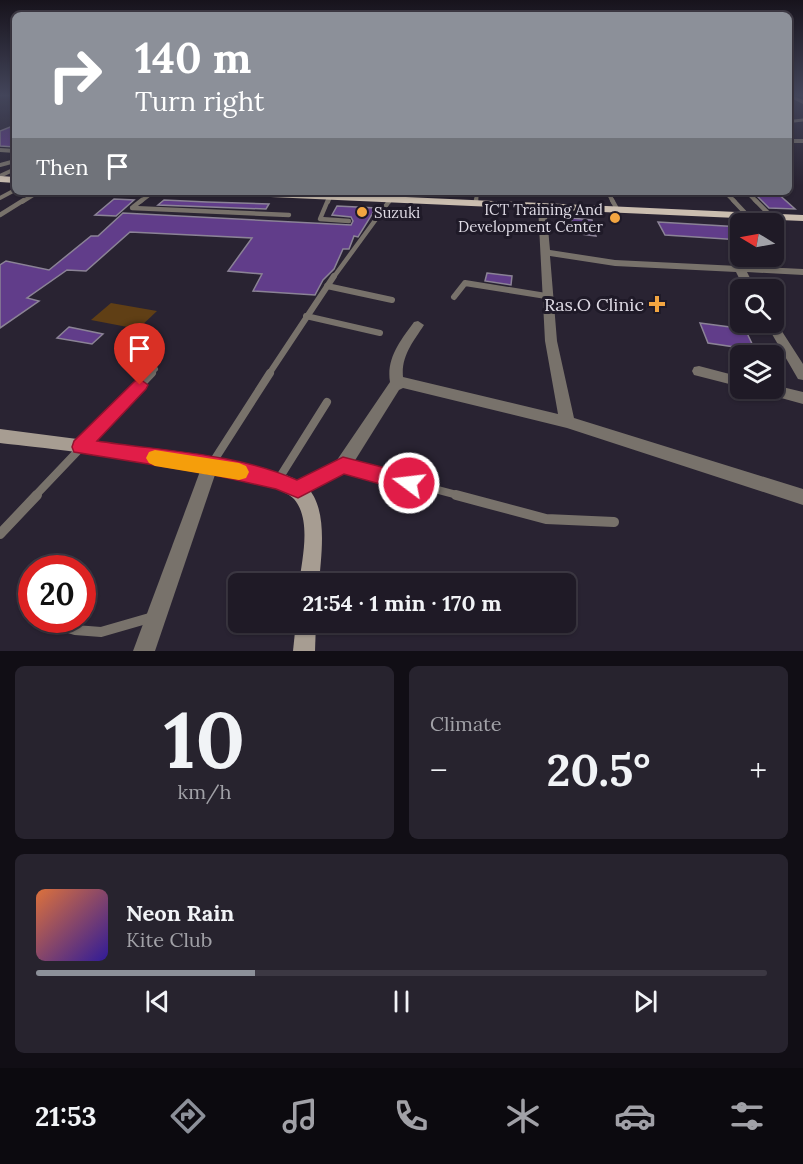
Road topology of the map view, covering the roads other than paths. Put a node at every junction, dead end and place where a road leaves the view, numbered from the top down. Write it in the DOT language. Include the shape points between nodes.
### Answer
graph roads {
  1 [pos="34,195"];
  2 [pos="149,195"];
  3 [pos="304,195"];
  4 [pos="728,195"];
  5 [pos="750,195"];
  6 [pos="330,196"];
  7 [pos="610,196"];
  8 [pos="476,198"];
  9 [pos="391,199"];
  10 [pos="542,206"];
  11 [pos="617,209"];
  12 [pos="745,213"];
  13 [pos="768,213"];
  14 [pos="730,214"];
  15 [pos="0,215"];
  16 [pos="289,215"];
  17 [pos="784,217"];
  18 [pos="803,218"];
  19 [pos="349,221"];
  20 [pos="545,252"];
  21 [pos="738,268"];
  22 [pos="803,272"];
  23 [pos="745,279"];
  24 [pos="327,286"];
  25 [pos="546,296"];
  26 [pos="454,297"];
  27 [pos="392,300"];
  28 [pos="306,316"];
  29 [pos="418,325"];
  30 [pos="380,333"];
  31 [pos="778,333"];
  32 [pos="155,369"];
  33 [pos="699,371"];
  34 [pos="803,375"];
  35 [pos="730,379"];
  36 [pos="397,383"];
  37 [pos="784,393"];
  38 [pos="803,398"];
  39 [pos="327,402"];
  40 [pos="567,422"];
  41 [pos="0,436"];
  42 [pos="81,447"];
  43 [pos="343,465"];
  44 [pos="210,466"];
  45 [pos="278,480"];
  46 [pos="298,489"];
  47 [pos="803,496"];
  48 [pos="614,522"];
  49 [pos="0,534"];
  50 [pos="310,573"];
  51 [pos="157,616"];
  52 [pos="96,631"];
  53 [pos="305,633"];
  54 [pos="144,651"];
  55 [pos="304,651"];
  1 -- 15 [label="lane"];
  2 -- 16 [label="lane" via="132,207"];
  3 -- 6 [label="main road"];
  4 -- 12 [label="lane"];
  5 -- 13 [label="lane"];
  6 -- 9 [label="main road"];
  6 -- 19 [label="lane" via="320,219"];
  7 -- 11 [label="lane"];
  8 -- 9 [label="main road"];
  8 -- 10 [label="main road"];
  9 -- 24 [label="lane"];
  10 -- 11 [label="main road"];
  10 -- 20 [label="street"];
  11 -- 14 [label="main road"];
  17 -- 18 [label="main road"];
  20 -- 21 [label="street" via="615,263"];
  20 -- 25 [label="street"];
  21 -- 22 [label="street"];
  21 -- 23 [label="street"];
  24 -- 27 [label="lane"];
  24 -- 28 [label="lane"];
  25 -- 26 [label="lane" via="465,283"];
  25 -- 40 [label="street"];
  28 -- 30 [label="lane"];
  28 -- 44 [label="lane"];
  29 -- 36 [label="street" via="398,355 394,373"];
  31 -- 34 [label="street"];
  32 -- 42 [label="lane"];
  33 -- 35 [label="street"];
  36 -- 40 [label="street"];
  36 -- 43 [label="street"];
  37 -- 38 [label="street"];
  39 -- 45 [label="lane"];
  40 -- 47 [label="street"];
  41 -- 42 [label="street"];
  42 -- 44 [label="street"];
  42 -- 49 [label="lane"];
  43 -- 46 [label="street"];
  43 -- 48 [label="lane" via="546,519"];
  44 -- 45 [label="street"];
  44 -- 51 [label="street"];
  45 -- 46 [label="street"];
  46 -- 50 [label="street" via="309,507 313,530"];
  51 -- 52 [label="lane" via="137,618 108,632"];
  51 -- 54 [label="street"];
  53 -- 55 [label="street"];
}
